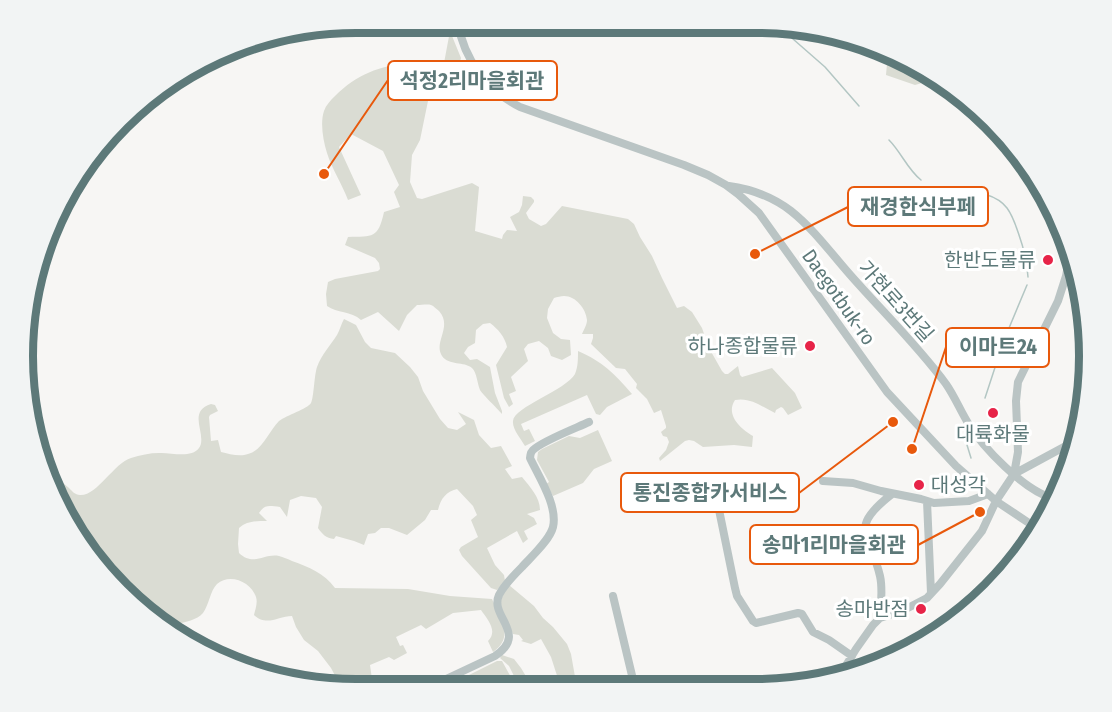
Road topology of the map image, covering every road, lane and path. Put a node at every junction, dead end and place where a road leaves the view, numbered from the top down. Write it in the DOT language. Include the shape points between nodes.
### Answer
graph roads {
  1 [pos="460,33"];
  2 [pos="726,185"];
  3 [pos="1067,269"];
  4 [pos="589,422"];
  5 [pos="1066,446"];
  6 [pos="1011,478"];
  7 [pos="823,481"];
  8 [pos="985,492"];
  9 [pos="892,494"];
  10 [pos="1047,497"];
  11 [pos="927,501"];
  12 [pos="996,501"];
  13 [pos="686,502"];
  14 [pos="1010,510"];
  15 [pos="1032,525"];
  16 [pos="931,593"];
  17 [pos="613,596"];
  18 [pos="880,618"];
  19 [pos="852,656"];
  20 [pos="846,666"];
  21 [pos="446,679"];
  22 [pos="633,679"];
  1 -- 2 [label="street, Daegotbuk-ro" via="477,71 507,101 684,165"];
  2 -- 6 [label="street, 가현로3번길" via="767,197 803,222 925,357 973,431"];
  2 -- 8 [label="street, Daegotbuk-ro" via="765,220 887,392"];
  3 -- 6 [label="street" via="1058,301 1018,382 1018,452"];
  4 -- 21 [label="street" via="531,452 530,458 554,513 553,527 498,597 509,632 504,650"];
  5 -- 6 [label="street"];
  6 -- 8 [label="street"];
  6 -- 10 [label="street, 가현로3번길"];
  6 -- 12 [label="street"];
  6 -- 14 [label="street" via="1006,493"];
  7 -- 9 [label="street" via="853,483"];
  8 -- 11 [label="street" via="969,501"];
  8 -- 12 [label="street, Daegotbuk-ro"];
  9 -- 11 [label="street"];
  9 -- 18 [label="street" via="868,516 866,525 866,538 880,576"];
  11 -- 16 [label="street"];
  12 -- 14 [label="street, Daegotbuk-ro"];
  12 -- 16 [label="street" via="976,540"];
  13 -- 19 [label="street" via="712,496 717,500 735,588 753,621 802,614 813,632"];
  14 -- 15 [label="street, Daegotbuk-ro"];
  16 -- 18 [label="street" via="903,611"];
  17 -- 22 [label="street"];
  18 -- 19 [label="street"];
  19 -- 20 [label="street"];
}
